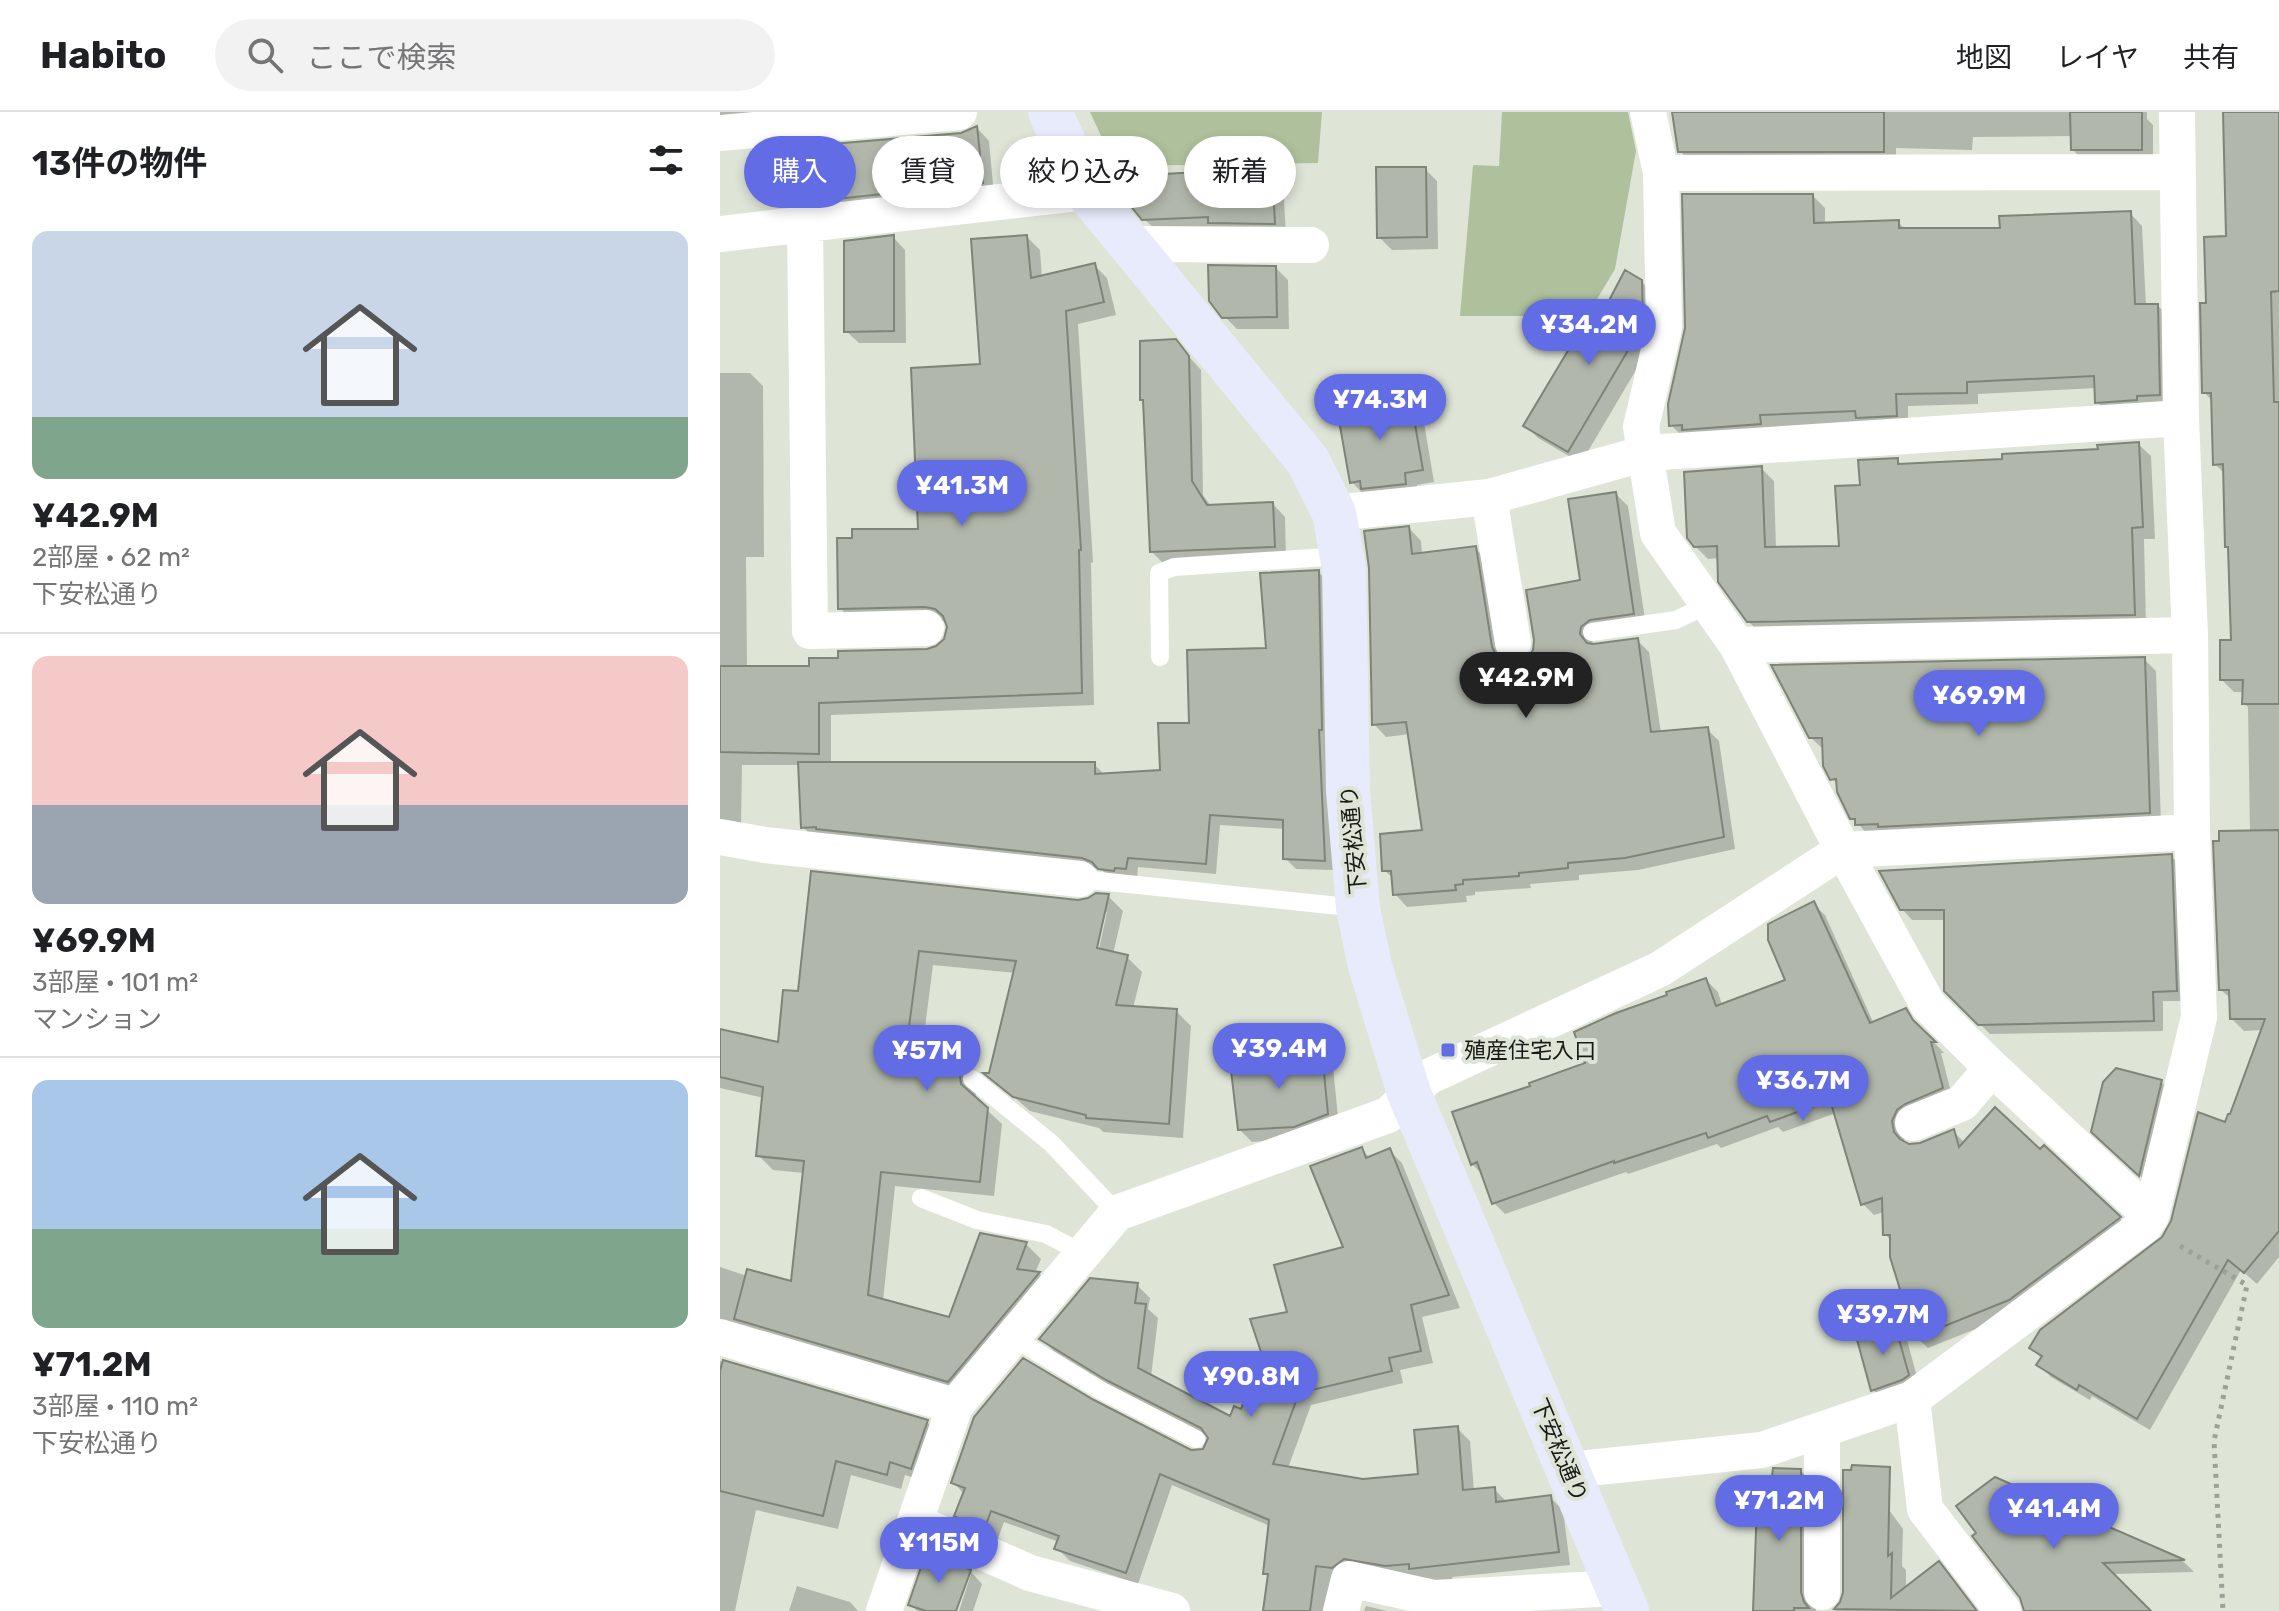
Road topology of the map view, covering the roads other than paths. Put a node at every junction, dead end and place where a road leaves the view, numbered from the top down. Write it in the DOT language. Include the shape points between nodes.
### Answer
graph roads {
  1 [pos="959,112"];
  2 [pos="1050,112"];
  3 [pos="1648,112"];
  4 [pos="2177,112"];
  5 [pos="730,125"];
  6 [pos="1061,136"];
  7 [pos="2178,172"];
  8 [pos="1661,173"];
  9 [pos="1000,202"];
  10 [pos="1100,208"];
  11 [pos="805,225"];
  12 [pos="720,234"];
  13 [pos="1130,244"];
  14 [pos="1311,245"];
  15 [pos="2181,418"];
  16 [pos="1646,453"];
  17 [pos="1489,497"];
  18 [pos="1334,513"];
  19 [pos="1342,556"];
  20 [pos="1709,604"];
  21 [pos="926,628"];
  22 [pos="1592,632"];
  23 [pos="2190,635"];
  24 [pos="1513,643"];
  25 [pos="1737,645"];
  26 [pos="1160,657"];
  27 [pos="2192,832"];
  28 [pos="720,837"];
  29 [pos="1843,850"];
  30 [pos="1080,879"];
  31 [pos="1358,908"];
  32 [pos="1992,1068"];
  33 [pos="972,1079"];
  34 [pos="1409,1093"];
  35 [pos="1913,1123"];
  36 [pos="921,1198"];
  37 [pos="1117,1213"];
  38 [pos="2148,1220"];
  39 [pos="1082,1253"];
  40 [pos="720,1337"];
  41 [pos="1012,1337"];
  42 [pos="1912,1399"];
  43 [pos="955,1406"];
  44 [pos="1822,1430"];
  45 [pos="1196,1439"];
  46 [pos="1569,1470"];
  47 [pos="915,1522"];
  48 [pos="1822,1592"];
  49 [pos="1622,1600"];
  50 [pos="884,1611"];
  51 [pos="1172,1611"];
  52 [pos="1341,1611"];
  53 [pos="2003,1611"];
  1 -- 5 [label="street"];
  2 -- 6 [label="street, 下安松通り"];
  3 -- 8 [label="street"];
  4 -- 7 [label="street"];
  7 -- 8 [label="street"];
  7 -- 15 [label="street"];
  8 -- 16 [label="street" via="1664,328 1641,427"];
  9 -- 11 [label="street"];
  10 -- 13 [label="street, 下安松通り"];
  11 -- 12 [label="street"];
  11 -- 21 [label="street" via="810,631"];
  13 -- 14 [label="street"];
  13 -- 18 [label="street, 下安松通り" via="1308,461"];
  15 -- 16 [label="street"];
  15 -- 23 [label="street"];
  16 -- 17 [label="street"];
  16 -- 20 [label="street" via="1658,533"];
  17 -- 18 [label="street"];
  17 -- 24 [label="street"];
  18 -- 19 [label="street, 下安松通り"];
  19 -- 26 [label="lane" via="1174,567 1159,573"];
  19 -- 31 [label="street, 下安松通り" via="1348,791"];
  20 -- 22 [label="lane" via="1676,620"];
  20 -- 25 [label="street"];
  23 -- 25 [label="street"];
  23 -- 27 [label="street"];
  25 -- 29 [label="street"];
  27 -- 29 [label="street"];
  27 -- 38 [label="street" via="2199,1017"];
  28 -- 30 [label="street"];
  29 -- 32 [label="street" via="1928,1005"];
  29 -- 34 [label="street" via="1660,969 1428,1077"];
  30 -- 31 [label="lane"];
  31 -- 34 [label="street, 下安松通り"];
  32 -- 35 [label="street" via="1962,1103"];
  32 -- 38 [label="street"];
  33 -- 37 [label="lane" via="1051,1143"];
  34 -- 37 [label="street" via="1388,1115"];
  34 -- 46 [label="street, 下安松通り"];
  36 -- 39 [label="lane" via="977,1220 1046,1234"];
  37 -- 39 [label="street"];
  38 -- 42 [label="street"];
  39 -- 41 [label="street"];
  40 -- 43 [label="street"];
  41 -- 43 [label="street"];
  41 -- 45 [label="lane"];
  42 -- 44 [label="street"];
  42 -- 53 [label="street" via="1925,1509"];
  43 -- 47 [label="street"];
  44 -- 46 [label="street" via="1762,1450"];
  44 -- 48 [label="street"];
  46 -- 49 [label="street, 下安松通り"];
  47 -- 50 [label="street"];
  47 -- 51 [label="street" via="1030,1573"];
  49 -- 52 [label="street" via="1434,1598 1349,1579"];
}
